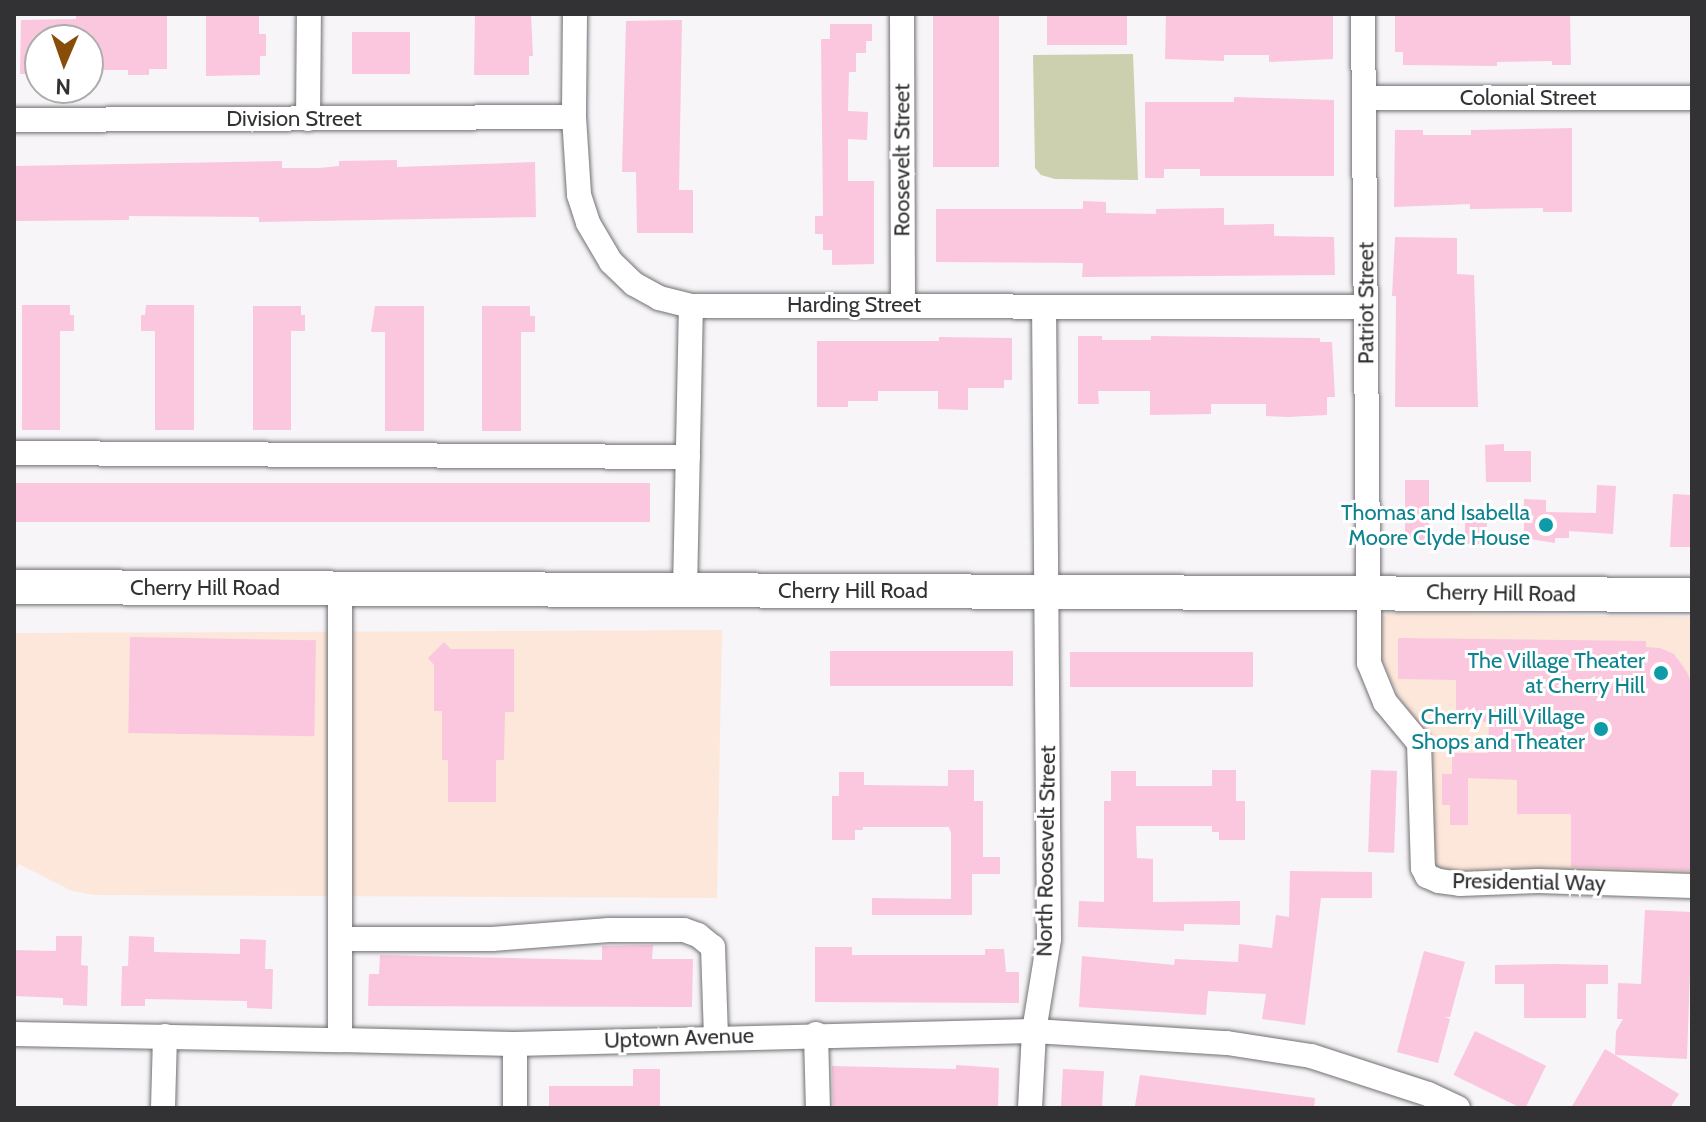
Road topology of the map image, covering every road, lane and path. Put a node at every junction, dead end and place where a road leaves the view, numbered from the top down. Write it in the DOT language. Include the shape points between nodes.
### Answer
graph roads {
  1 [pos="309,14"];
  2 [pos="575,14"];
  3 [pos="902,14"];
  4 [pos="1363,14"];
  5 [pos="1365,98"];
  6 [pos="1692,98"];
  7 [pos="574,117"];
  8 [pos="308,119"];
  9 [pos="14,120"];
  10 [pos="903,305"];
  11 [pos="691,306"];
  12 [pos="1044,307"];
  13 [pos="1365,307"];
  14 [pos="14,453"];
  15 [pos="688,457"];
  16 [pos="14,587"];
  17 [pos="340,588"];
  18 [pos="685,590"];
  19 [pos="1369,591"];
  20 [pos="1044,593"];
  21 [pos="1692,595"];
  22 [pos="1692,886"];
  23 [pos="340,939"];
  24 [pos="1034,1031"];
  25 [pos="14,1034"];
  26 [pos="816,1034"];
  27 [pos="165,1036"];
  28 [pos="716,1037"];
  29 [pos="340,1040"];
  30 [pos="515,1044"];
  31 [pos="163,1108"];
  32 [pos="515,1108"];
  33 [pos="818,1108"];
  34 [pos="1030,1108"];
  35 [pos="1458,1108"];
  1 -- 8 [label="street"];
  2 -- 7 [label="street, Harding Street"];
  3 -- 10 [label="street, Roosevelt Street"];
  4 -- 5 [label="street, Patriot Street"];
  5 -- 6 [label="street, Colonial Street"];
  5 -- 13 [label="street, Patriot Street"];
  7 -- 8 [label="street, Division Street"];
  7 -- 11 [label="street, Harding Street" via="579,195 611,262 659,298"];
  8 -- 9 [label="street, Division Street"];
  10 -- 11 [label="street, Harding Street"];
  10 -- 12 [label="street, Harding Street"];
  11 -- 15 [label="street"];
  12 -- 13 [label="street, Harding Street"];
  12 -- 20 [label="street"];
  13 -- 19 [label="street, Patriot Street"];
  14 -- 15 [label="street"];
  15 -- 18 [label="street"];
  16 -- 17 [label="main road, Cherry Hill Road"];
  17 -- 18 [label="main road, Cherry Hill Road"];
  17 -- 23 [label="street"];
  18 -- 20 [label="main road, Cherry Hill Road"];
  19 -- 20 [label="main road, Cherry Hill Road"];
  19 -- 21 [label="main road, Cherry Hill Road"];
  19 -- 22 [label="street, Presidential Way" via="1369,663 1385,702 1419,743 1427,876 1460,884"];
  20 -- 24 [label="street, North Roosevelt Street" via="1049,939"];
  23 -- 28 [label="street" via="684,930 713,947"];
  23 -- 29 [label="street"];
  24 -- 26 [label="street, Uptown Avenue"];
  24 -- 34 [label="street, North Roosevelt Street"];
  24 -- 35 [label="street, Uptown Avenue" via="1227,1043 1311,1056"];
  25 -- 27 [label="street, Uptown Avenue"];
  26 -- 28 [label="street, Uptown Avenue"];
  26 -- 33 [label="street"];
  27 -- 29 [label="street, Uptown Avenue"];
  27 -- 31 [label="street"];
  28 -- 30 [label="street, Uptown Avenue"];
  29 -- 30 [label="street, Uptown Avenue"];
  30 -- 32 [label="street"];
}
